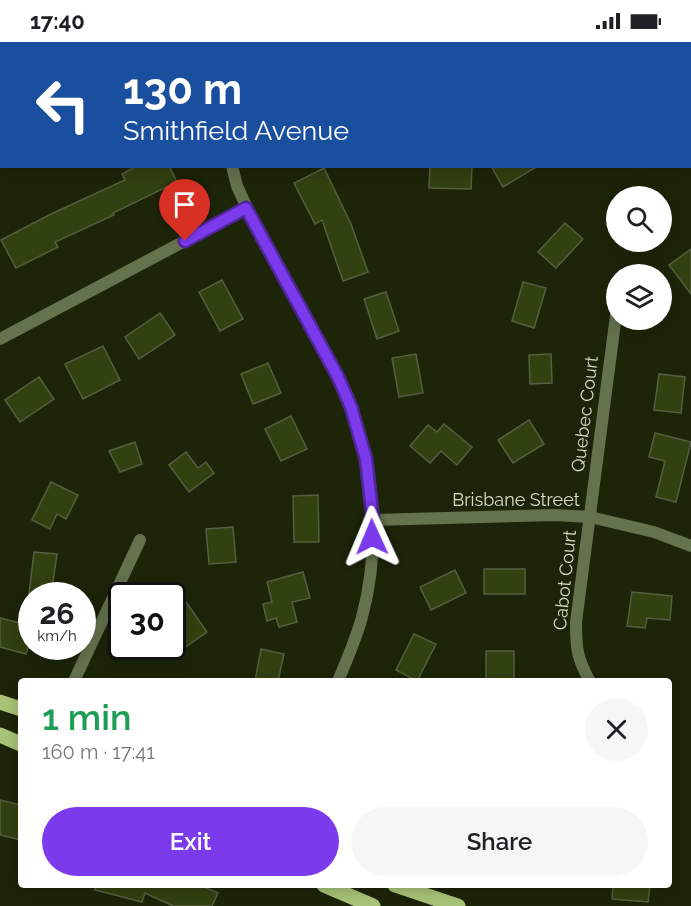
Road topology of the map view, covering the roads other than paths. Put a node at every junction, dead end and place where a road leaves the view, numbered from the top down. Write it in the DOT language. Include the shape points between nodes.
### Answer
graph roads {
  1 [pos="232,168"];
  2 [pos="246,208"];
  3 [pos="614,330"];
  4 [pos="0,339"];
  5 [pos="590,517"];
  6 [pos="373,520"];
  7 [pos="140,540"];
  8 [pos="691,546"];
  9 [pos="75,678"];
  10 [pos="339,678"];
  11 [pos="588,678"];
  12 [pos="0,702"];
  13 [pos="18,709"];
  14 [pos="0,735"];
  15 [pos="18,743"];
  16 [pos="331,888"];
  17 [pos="404,888"];
  18 [pos="373,906"];
  19 [pos="458,906"];
  1 -- 2 [label="street"];
  2 -- 4 [label="street"];
  2 -- 6 [label="street" via="351,407 366,459"];
  3 -- 5 [label="street, Quebec Court"];
  5 -- 6 [label="street, Brisbane Street"];
  5 -- 8 [label="street, Brisbane Street" via="654,532"];
  5 -- 11 [label="street, Cabot Court" via="576,622 579,660"];
  6 -- 10 [label="street" via="363,615"];
  7 -- 9 [label="street"];
  12 -- 13 [label="main road"];
  14 -- 15 [label="main road"];
  16 -- 18 [label="main road"];
  17 -- 19 [label="main road"];
}
